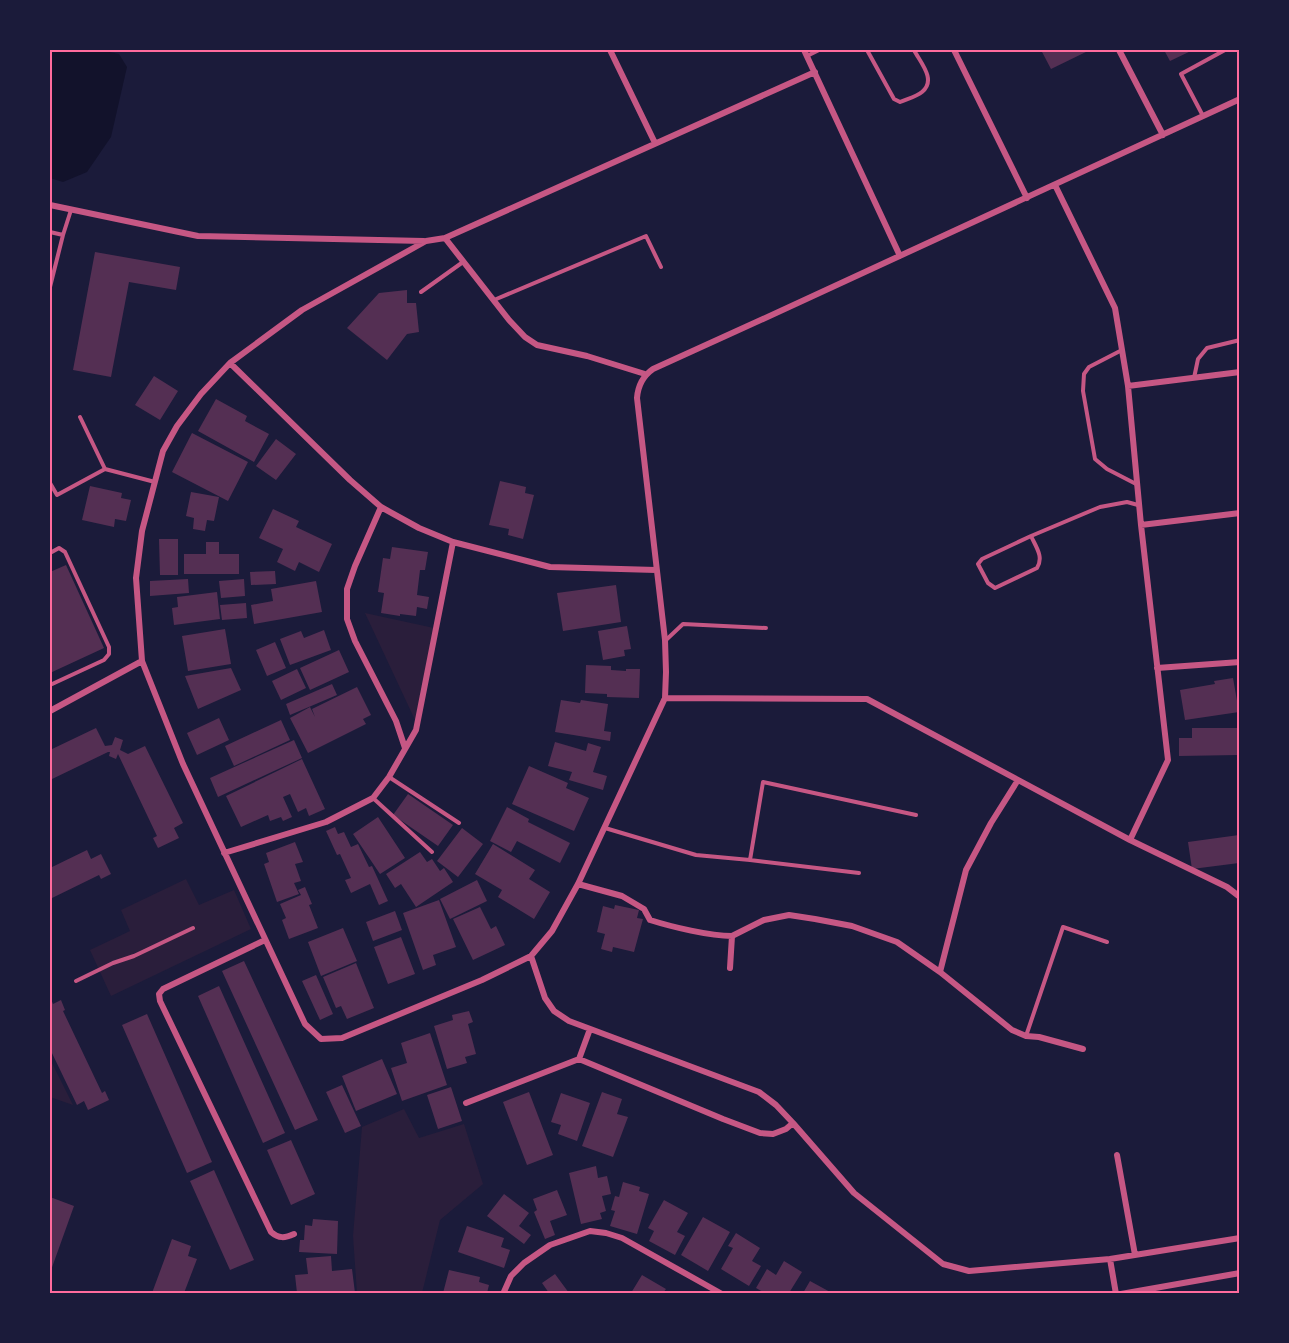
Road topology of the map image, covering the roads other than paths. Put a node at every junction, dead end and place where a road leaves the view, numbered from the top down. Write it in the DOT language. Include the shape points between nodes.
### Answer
graph roads {
  1 [pos="610,50"];
  2 [pos="819,50"];
  3 [pos="867,50"];
  4 [pos="914,50"];
  5 [pos="954,50"];
  6 [pos="1119,50"];
  7 [pos="1225,50"];
  8 [pos="806,52"];
  9 [pos="815,72"];
  10 [pos="1239,99"];
  11 [pos="1203,116"];
  12 [pos="1163,135"];
  13 [pos="655,143"];
  14 [pos="1055,185"];
  15 [pos="1027,198"];
  16 [pos="50,205"];
  17 [pos="71,210"];
  18 [pos="50,232"];
  19 [pos="63,235"];
  20 [pos="445,238"];
  21 [pos="426,241"];
  22 [pos="900,256"];
  23 [pos="463,262"];
  24 [pos="662,267"];
  25 [pos="50,287"];
  26 [pos="422,292"];
  27 [pos="493,300"];
  28 [pos="1239,340"];
  29 [pos="1122,350"];
  30 [pos="230,363"];
  31 [pos="1239,372"];
  32 [pos="645,374"];
  33 [pos="1194,378"];
  34 [pos="1128,386"];
  35 [pos="80,417"];
  36 [pos="105,469"];
  37 [pos="155,482"];
  38 [pos="50,483"];
  39 [pos="1138,485"];
  40 [pos="1139,505"];
  41 [pos="381,507"];
  42 [pos="1239,513"];
  43 [pos="1141,525"];
  44 [pos="1031,536"];
  45 [pos="453,542"];
  46 [pos="50,553"];
  47 [pos="656,570"];
  48 [pos="766,628"];
  49 [pos="665,640"];
  50 [pos="142,661"];
  51 [pos="1239,662"];
  52 [pos="1157,668"];
  53 [pos="50,686"];
  54 [pos="665,698"];
  55 [pos="50,711"];
  56 [pos="405,748"];
  57 [pos="389,777"];
  58 [pos="1018,780"];
  59 [pos="373,798"];
  60 [pos="916,815"];
  61 [pos="459,823"];
  62 [pos="604,828"];
  63 [pos="1130,840"];
  64 [pos="432,852"];
  65 [pos="224,853"];
  66 [pos="750,860"];
  67 [pos="859,873"];
  68 [pos="578,884"];
  69 [pos="1239,897"];
  70 [pos="193,928"];
  71 [pos="732,936"];
  72 [pos="265,940"];
  73 [pos="1107,942"];
  74 [pos="531,956"];
  75 [pos="730,968"];
  76 [pos="940,972"];
  77 [pos="76,981"];
  78 [pos="590,1029"];
  79 [pos="1026,1036"];
  80 [pos="1083,1049"];
  81 [pos="579,1059"];
  82 [pos="466,1103"];
  83 [pos="793,1123"];
  84 [pos="1117,1155"];
  85 [pos="294,1234"];
  86 [pos="1239,1238"];
  87 [pos="1135,1255"];
  88 [pos="1110,1259"];
  89 [pos="1239,1273"];
  90 [pos="503,1293"];
  91 [pos="722,1293"];
  92 [pos="1116,1293"];
  93 [pos="1121,1293"];
  1 -- 13 [label="street"];
  2 -- 8 [label="lane"];
  3 -- 4 [label="lane" via="894,99 900,102 928,85 928,76"];
  5 -- 15 [label="street"];
  6 -- 12 [label="street"];
  7 -- 11 [label="lane" via="1180,74"];
  8 -- 9 [label="street"];
  9 -- 13 [label="street"];
  9 -- 22 [label="street"];
  10 -- 11 [label="street"];
  11 -- 12 [label="street"];
  12 -- 14 [label="street"];
  13 -- 20 [label="street"];
  14 -- 15 [label="street"];
  14 -- 29 [label="street" via="1116,308"];
  15 -- 22 [label="street"];
  16 -- 17 [label="street"];
  17 -- 19 [label="lane"];
  17 -- 21 [label="street" via="198,236"];
  18 -- 19 [label="lane"];
  19 -- 25 [label="lane"];
  20 -- 21 [label="street"];
  20 -- 23 [label="street"];
  21 -- 30 [label="street" via="302,310"];
  22 -- 32 [label="street"];
  23 -- 26 [label="lane"];
  23 -- 27 [label="street"];
  24 -- 27 [label="lane" via="646,236"];
  27 -- 32 [label="street" via="537,345"];
  28 -- 33 [label="lane" via="1207,348 1198,359"];
  29 -- 34 [label="street"];
  29 -- 39 [label="lane" via="1089,367 1084,374 1083,390 1095,459"];
  30 -- 37 [label="street" via="177,426 163,452"];
  30 -- 41 [label="street"];
  31 -- 33 [label="street"];
  32 -- 47 [label="street" via="637,398"];
  33 -- 34 [label="street"];
  34 -- 39 [label="street"];
  35 -- 36 [label="lane"];
  36 -- 37 [label="lane"];
  36 -- 38 [label="lane" via="57,495"];
  37 -- 50 [label="street" via="142,531 136,578"];
  39 -- 40 [label="street"];
  40 -- 43 [label="street"];
  40 -- 44 [label="lane" via="1127,502 1100,507"];
  41 -- 45 [label="street"];
  41 -- 56 [label="street" via="347,589 347,619"];
  42 -- 43 [label="street"];
  43 -- 52 [label="street"];
  44 -- 44 [label="lane" via="982,559 978,564 988,583 995,588 1037,568 1040,555"];
  45 -- 47 [label="street" via="550,567"];
  45 -- 56 [label="street" via="416,730"];
  46 -- 53 [label="lane" via="58,548 65,552 109,646 109,654"];
  47 -- 49 [label="street"];
  48 -- 49 [label="lane" via="683,624"];
  49 -- 54 [label="street"];
  50 -- 55 [label="street"];
  50 -- 65 [label="street"];
  51 -- 52 [label="street"];
  52 -- 63 [label="street" via="1168,760"];
  54 -- 58 [label="street" via="867,699"];
  54 -- 62 [label="street"];
  56 -- 57 [label="street"];
  57 -- 59 [label="street"];
  57 -- 61 [label="lane"];
  58 -- 63 [label="street"];
  58 -- 76 [label="street" via="966,870"];
  59 -- 64 [label="lane"];
  59 -- 65 [label="street" via="326,822"];
  60 -- 66 [label="lane" via="763,782"];
  62 -- 66 [label="lane" via="696,855"];
  62 -- 68 [label="street"];
  63 -- 69 [label="street" via="1227,887"];
  65 -- 72 [label="street"];
  66 -- 67 [label="lane"];
  68 -- 71 [label="street" via="622,896 644,909 650,920"];
  68 -- 74 [label="street" via="552,931"];
  70 -- 77 [label="lane"];
  71 -- 75 [label="street"];
  71 -- 76 [label="street" via="764,920 789,915 815,919 852,926 897,942"];
  72 -- 74 [label="street" via="304,1024 321,1039 342,1038"];
  72 -- 85 [label="street" via="159,994 271,1232 286,1238"];
  73 -- 79 [label="lane" via="1063,927"];
  74 -- 78 [label="street" via="545,998 554,1011"];
  76 -- 79 [label="street" via="1012,1030"];
  78 -- 81 [label="street"];
  78 -- 83 [label="street" via="759,1092"];
  79 -- 80 [label="street"];
  81 -- 82 [label="street"];
  81 -- 83 [label="street" via="760,1133 773,1134"];
  83 -- 88 [label="street" via="854,1193 943,1264 969,1272"];
  84 -- 87 [label="street"];
  86 -- 87 [label="street"];
  87 -- 88 [label="street"];
  88 -- 92 [label="street"];
  89 -- 93 [label="street"];
  90 -- 91 [label="street" via="511,1276 524,1263 550,1245 590,1231 622,1238"];
}
